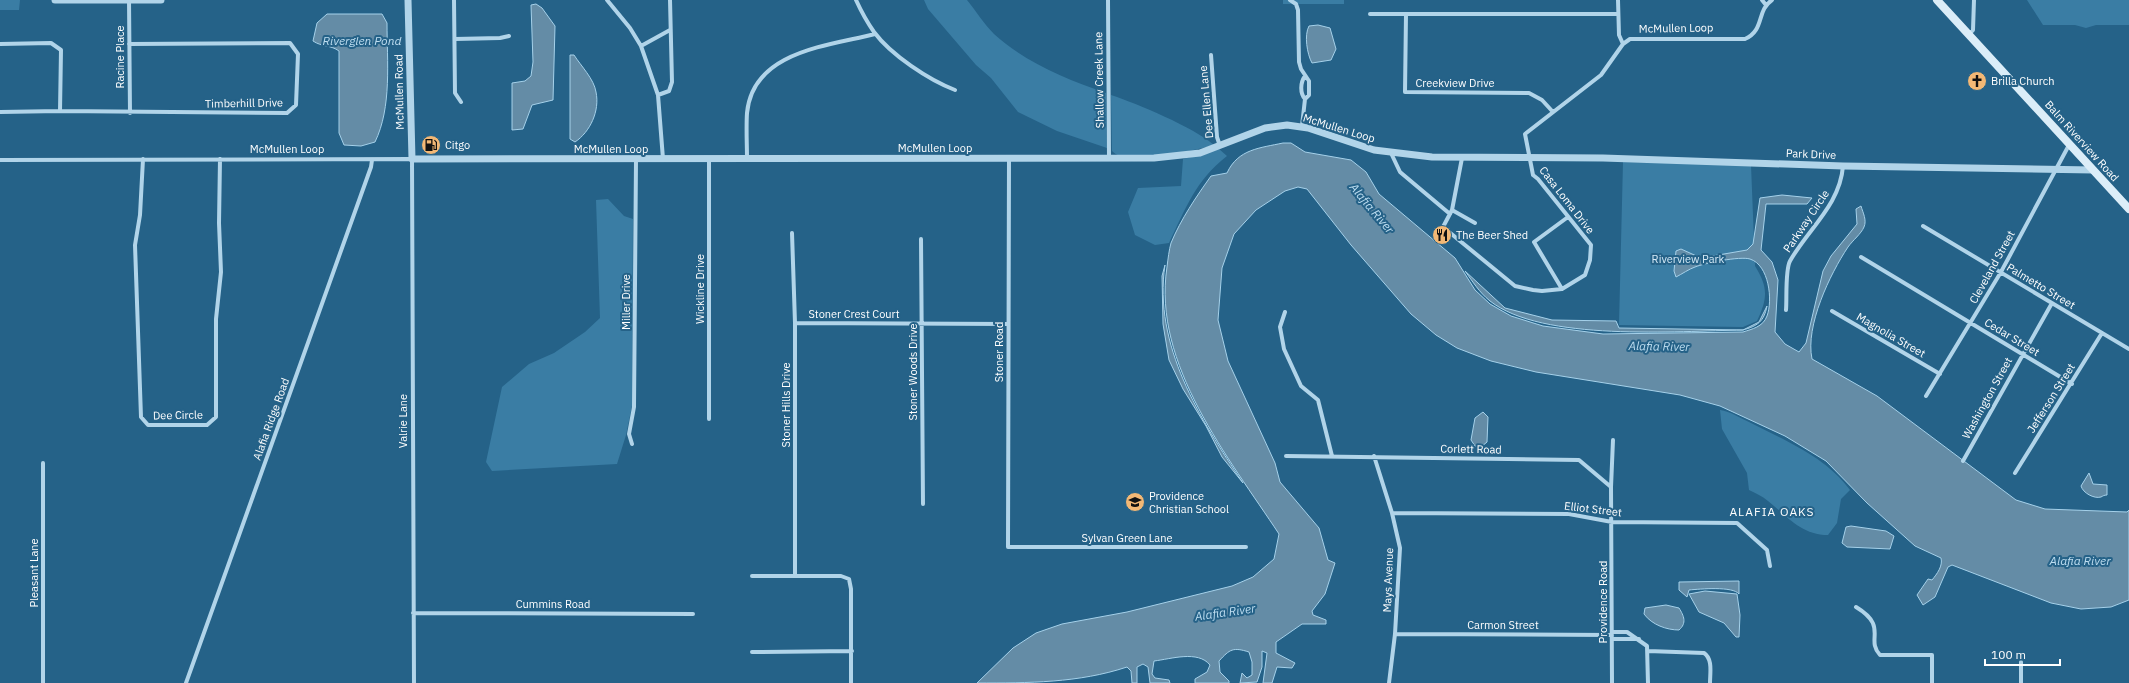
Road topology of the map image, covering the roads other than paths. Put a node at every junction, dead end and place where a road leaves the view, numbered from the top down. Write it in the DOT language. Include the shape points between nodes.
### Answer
graph roads {
  1 [pos="55,0"];
  2 [pos="129,0"];
  3 [pos="161,0"];
  4 [pos="408,0"];
  5 [pos="454,0"];
  6 [pos="607,0"];
  7 [pos="670,0"];
  8 [pos="856,0"];
  9 [pos="1108,0"];
  10 [pos="1290,0"];
  11 [pos="1618,0"];
  12 [pos="1762,0"];
  13 [pos="1772,0"];
  14 [pos="1937,0"];
  15 [pos="1974,0"];
  16 [pos="1766,5"];
  17 [pos="1370,14"];
  18 [pos="1406,14"];
  19 [pos="1618,14"];
  20 [pos="670,30"];
  21 [pos="875,34"];
  22 [pos="1969,34"];
  23 [pos="509,36"];
  24 [pos="455,39"];
  25 [pos="0,44"];
  26 [pos="129,44"];
  27 [pos="1623,44"];
  28 [pos="641,46"];
  29 [pos="1211,55"];
  30 [pos="1305,76"];
  31 [pos="1309,88"];
  32 [pos="1302,89"];
  33 [pos="955,90"];
  34 [pos="658,95"];
  35 [pos="1305,99"];
  36 [pos="461,102"];
  37 [pos="60,111"];
  38 [pos="0,112"];
  39 [pos="1553,112"];
  40 [pos="130,113"];
  41 [pos="1302,126"];
  42 [pos="2070,144"];
  43 [pos="1220,146"];
  44 [pos="1391,153"];
  45 [pos="1009,158"];
  46 [pos="1462,158"];
  47 [pos="1529,158"];
  48 [pos="220,159"];
  49 [pos="709,159"];
  50 [pos="747,159"];
  51 [pos="1109,159"];
  52 [pos="0,160"];
  53 [pos="143,160"];
  54 [pos="372,160"];
  55 [pos="412,160"];
  56 [pos="636,160"];
  57 [pos="663,160"];
  58 [pos="1843,166"];
  59 [pos="2055,169"];
  60 [pos="2093,170"];
  61 [pos="2129,209"];
  62 [pos="1451,212"];
  63 [pos="1568,217"];
  64 [pos="1474,224"];
  65 [pos="1923,226"];
  66 [pos="792,233"];
  67 [pos="921,239"];
  68 [pos="1862,258"];
  69 [pos="2001,272"];
  70 [pos="1562,289"];
  71 [pos="2052,304"];
  72 [pos="1786,310"];
  73 [pos="1832,311"];
  74 [pos="1285,312"];
  75 [pos="795,322"];
  76 [pos="922,323"];
  77 [pos="1008,324"];
  78 [pos="1971,324"];
  79 [pos="2102,333"];
  80 [pos="2129,348"];
  81 [pos="2022,354"];
  82 [pos="1940,374"];
  83 [pos="2072,384"];
  84 [pos="1926,396"];
  85 [pos="709,419"];
  86 [pos="1613,440"];
  87 [pos="632,444"];
  88 [pos="1286,456"];
  89 [pos="1332,456"];
  90 [pos="1374,456"];
  91 [pos="1963,461"];
  92 [pos="43,463"];
  93 [pos="2016,473"];
  94 [pos="1611,487"];
  95 [pos="923,504"];
  96 [pos="1392,513"];
  97 [pos="1612,522"];
  98 [pos="1008,547"];
  99 [pos="1246,547"];
  100 [pos="1770,566"];
  101 [pos="752,576"];
  102 [pos="795,576"];
  103 [pos="1856,607"];
  104 [pos="413,613"];
  105 [pos="693,614"];
  106 [pos="1395,634"];
  107 [pos="1612,635"];
  108 [pos="1639,639"];
  109 [pos="852,651"];
  110 [pos="1648,651"];
  111 [pos="752,652"];
  112 [pos="2020,662"];
  113 [pos="43,683"];
  114 [pos="186,683"];
  115 [pos="414,683"];
  116 [pos="851,683"];
  117 [pos="1389,683"];
  118 [pos="1612,683"];
  119 [pos="1648,683"];
  120 [pos="1710,683"];
  121 [pos="1932,683"];
  122 [pos="2021,683"];
  1 -- 2 [label="street"];
  2 -- 3 [label="street"];
  2 -- 26 [label="street, Racine Place"];
  4 -- 55 [label="street, McMullen Road"];
  5 -- 24 [label="street"];
  6 -- 28 [label="street"];
  7 -- 20 [label="street"];
  8 -- 21 [label="street"];
  9 -- 51 [label="street, Shallow Creek Lane"];
  10 -- 30 [label="street" via="1296,4 1298,10 1299,62"];
  11 -- 19 [label="street"];
  12 -- 16 [label="street"];
  13 -- 16 [label="street"];
  14 -- 22 [label="main road, Balm Riverview Road"];
  15 -- 22 [label="street" via="1973,30"];
  16 -- 27 [label="street, McMullen Loop" via="1758,30 1745,39 1644,39 1630,40"];
  17 -- 18 [label="street"];
  18 -- 19 [label="street"];
  18 -- 39 [label="street, Creekview Drive" via="1405,92 1529,93 1542,100"];
  19 -- 27 [label="street" via="1619,35"];
  20 -- 28 [label="street"];
  20 -- 34 [label="street" via="672,82 669,91"];
  21 -- 33 [label="street" via="906,61"];
  21 -- 50 [label="street" via="796,54 767,70 754,91 747,112"];
  22 -- 42 [label="main road, Balm Riverview Road"];
  23 -- 24 [label="street"];
  24 -- 36 [label="street" via="456,93"];
  25 -- 37 [label="street" via="51,43 61,50"];
  26 -- 40 [label="street, Racine Place"];
  26 -- 40 [label="street, Timberhill Drive" via="290,43 298,54 296,105 287,113"];
  27 -- 39 [label="street" via="1601,75"];
  28 -- 34 [label="street"];
  29 -- 43 [label="street, Dee Ellen Lane" via="1217,137"];
  30 -- 31 [label="street" via="1309,81"];
  30 -- 32 [label="street" via="1301,82"];
  31 -- 32 [label="street"];
  31 -- 35 [label="street" via="1309,95"];
  32 -- 35 [label="street"];
  34 -- 57 [label="street"];
  35 -- 41 [label="street"];
  37 -- 38 [label="street, Timberhill Drive"];
  37 -- 40 [label="street, Timberhill Drive"];
  39 -- 47 [label="street" via="1525,134"];
  41 -- 43 [label="street, McMullen Loop" via="1270,126"];
  41 -- 44 [label="street, McMullen Loop" via="1353,144"];
  42 -- 59 [label="street, Cleveland Street"];
  42 -- 60 [label="main road, Balm Riverview Road"];
  43 -- 51 [label="street, McMullen Loop" via="1200,153 1178,156"];
  44 -- 46 [label="street, McMullen Loop"];
  44 -- 62 [label="street" via="1400,172"];
  45 -- 50 [label="street, McMullen Loop"];
  45 -- 51 [label="street, McMullen Loop"];
  45 -- 77 [label="street, Stoner Road"];
  46 -- 47 [label="street, McMullen Loop"];
  46 -- 62 [label="street"];
  47 -- 58 [label="street, Park Drive"];
  47 -- 63 [label="street, Casa Loma Drive" via="1533,175"];
  48 -- 53 [label="street, McMullen Loop"];
  48 -- 53 [label="street, Dee Circle" via="221,272 216,319 216,417 206,425 148,426 141,417 135,245 140,215"];
  48 -- 54 [label="street, McMullen Loop"];
  49 -- 50 [label="street, McMullen Loop"];
  49 -- 57 [label="street, McMullen Loop"];
  49 -- 85 [label="street, Wickline Drive"];
  52 -- 53 [label="street, McMullen Loop"];
  54 -- 55 [label="street, McMullen Loop"];
  54 -- 114 [label="street, Alafia Ridge Road"];
  55 -- 56 [label="street, McMullen Loop"];
  55 -- 104 [label="street, Valrie Lane"];
  56 -- 57 [label="street, McMullen Loop"];
  56 -- 87 [label="street, Miller Drive" via="634,407 629,434"];
  58 -- 59 [label="street, Park Drive"];
  58 -- 72 [label="street, Parkway Circle" via="1832,203 1789,263"];
  59 -- 60 [label="street, Park Drive"];
  59 -- 69 [label="street, Cleveland Street"];
  60 -- 61 [label="main road, Balm Riverview Road"];
  62 -- 64 [label="street"];
  62 -- 70 [label="street, Casa Loma Drive" via="1443,227 1515,286 1542,291"];
  63 -- 70 [label="street, Casa Loma Drive" via="1591,245 1590,260 1585,275"];
  63 -- 70 [label="street" via="1534,242"];
  65 -- 69 [label="street, Palmetto Street"];
  66 -- 75 [label="street, Stoner Hills Drive"];
  67 -- 76 [label="street, Stoner Woods Drive"];
  68 -- 78 [label="street, Cedar Street"];
  69 -- 71 [label="street, Palmetto Street"];
  69 -- 78 [label="street, Cleveland Street"];
  71 -- 79 [label="street, Palmetto Street"];
  71 -- 81 [label="street, Washington Street"];
  73 -- 82 [label="street, Magnolia Street"];
  74 -- 89 [label="street" via="1280,327 1284,349 1301,386 1318,400"];
  75 -- 76 [label="street, Stoner Crest Court"];
  75 -- 102 [label="street, Stoner Hills Drive"];
  76 -- 77 [label="street, Stoner Crest Court"];
  76 -- 95 [label="street, Stoner Woods Drive"];
  77 -- 98 [label="street, Stoner Road"];
  78 -- 81 [label="street, Cedar Street"];
  78 -- 82 [label="street, Cleveland Street"];
  79 -- 80 [label="street, Palmetto Street"];
  79 -- 83 [label="street, Jefferson Street"];
  81 -- 83 [label="street, Cedar Street"];
  81 -- 91 [label="street, Washington Street"];
  82 -- 84 [label="street, Cleveland Street"];
  83 -- 93 [label="street, Jefferson Street"];
  86 -- 94 [label="street"];
  88 -- 89 [label="street, Corlett Road"];
  89 -- 90 [label="street, Corlett Road"];
  90 -- 94 [label="street, Corlett Road" via="1579,460"];
  90 -- 96 [label="street, Mays Avenue"];
  92 -- 113 [label="street, Pleasant Lane"];
  94 -- 97 [label="street"];
  96 -- 97 [label="street, Elliot Street" via="1569,514"];
  96 -- 106 [label="street, Mays Avenue" via="1400,548"];
  97 -- 100 [label="street, Elliot Street" via="1737,523 1767,550"];
  97 -- 107 [label="street, Providence Road"];
  98 -- 99 [label="street, Sylvan Green Lane"];
  101 -- 102 [label="street"];
  102 -- 109 [label="street" via="841,576 848,579 851,589"];
  103 -- 121 [label="street" via="1871,618 1875,626 1876,651 1880,656 1932,654"];
  104 -- 105 [label="street, Cummins Road"];
  104 -- 115 [label="street, Valrie Lane"];
  106 -- 107 [label="street, Carmon Street"];
  106 -- 117 [label="street, Mays Avenue"];
  107 -- 108 [label="street"];
  107 -- 108 [label="street" via="1627,632"];
  107 -- 118 [label="street, Providence Road"];
  108 -- 110 [label="street" via="1647,646"];
  109 -- 111 [label="street"];
  109 -- 116 [label="street"];
  110 -- 119 [label="street"];
  110 -- 120 [label="street" via="1704,653 1710,663"];
  112 -- 122 [label="street"];
}
